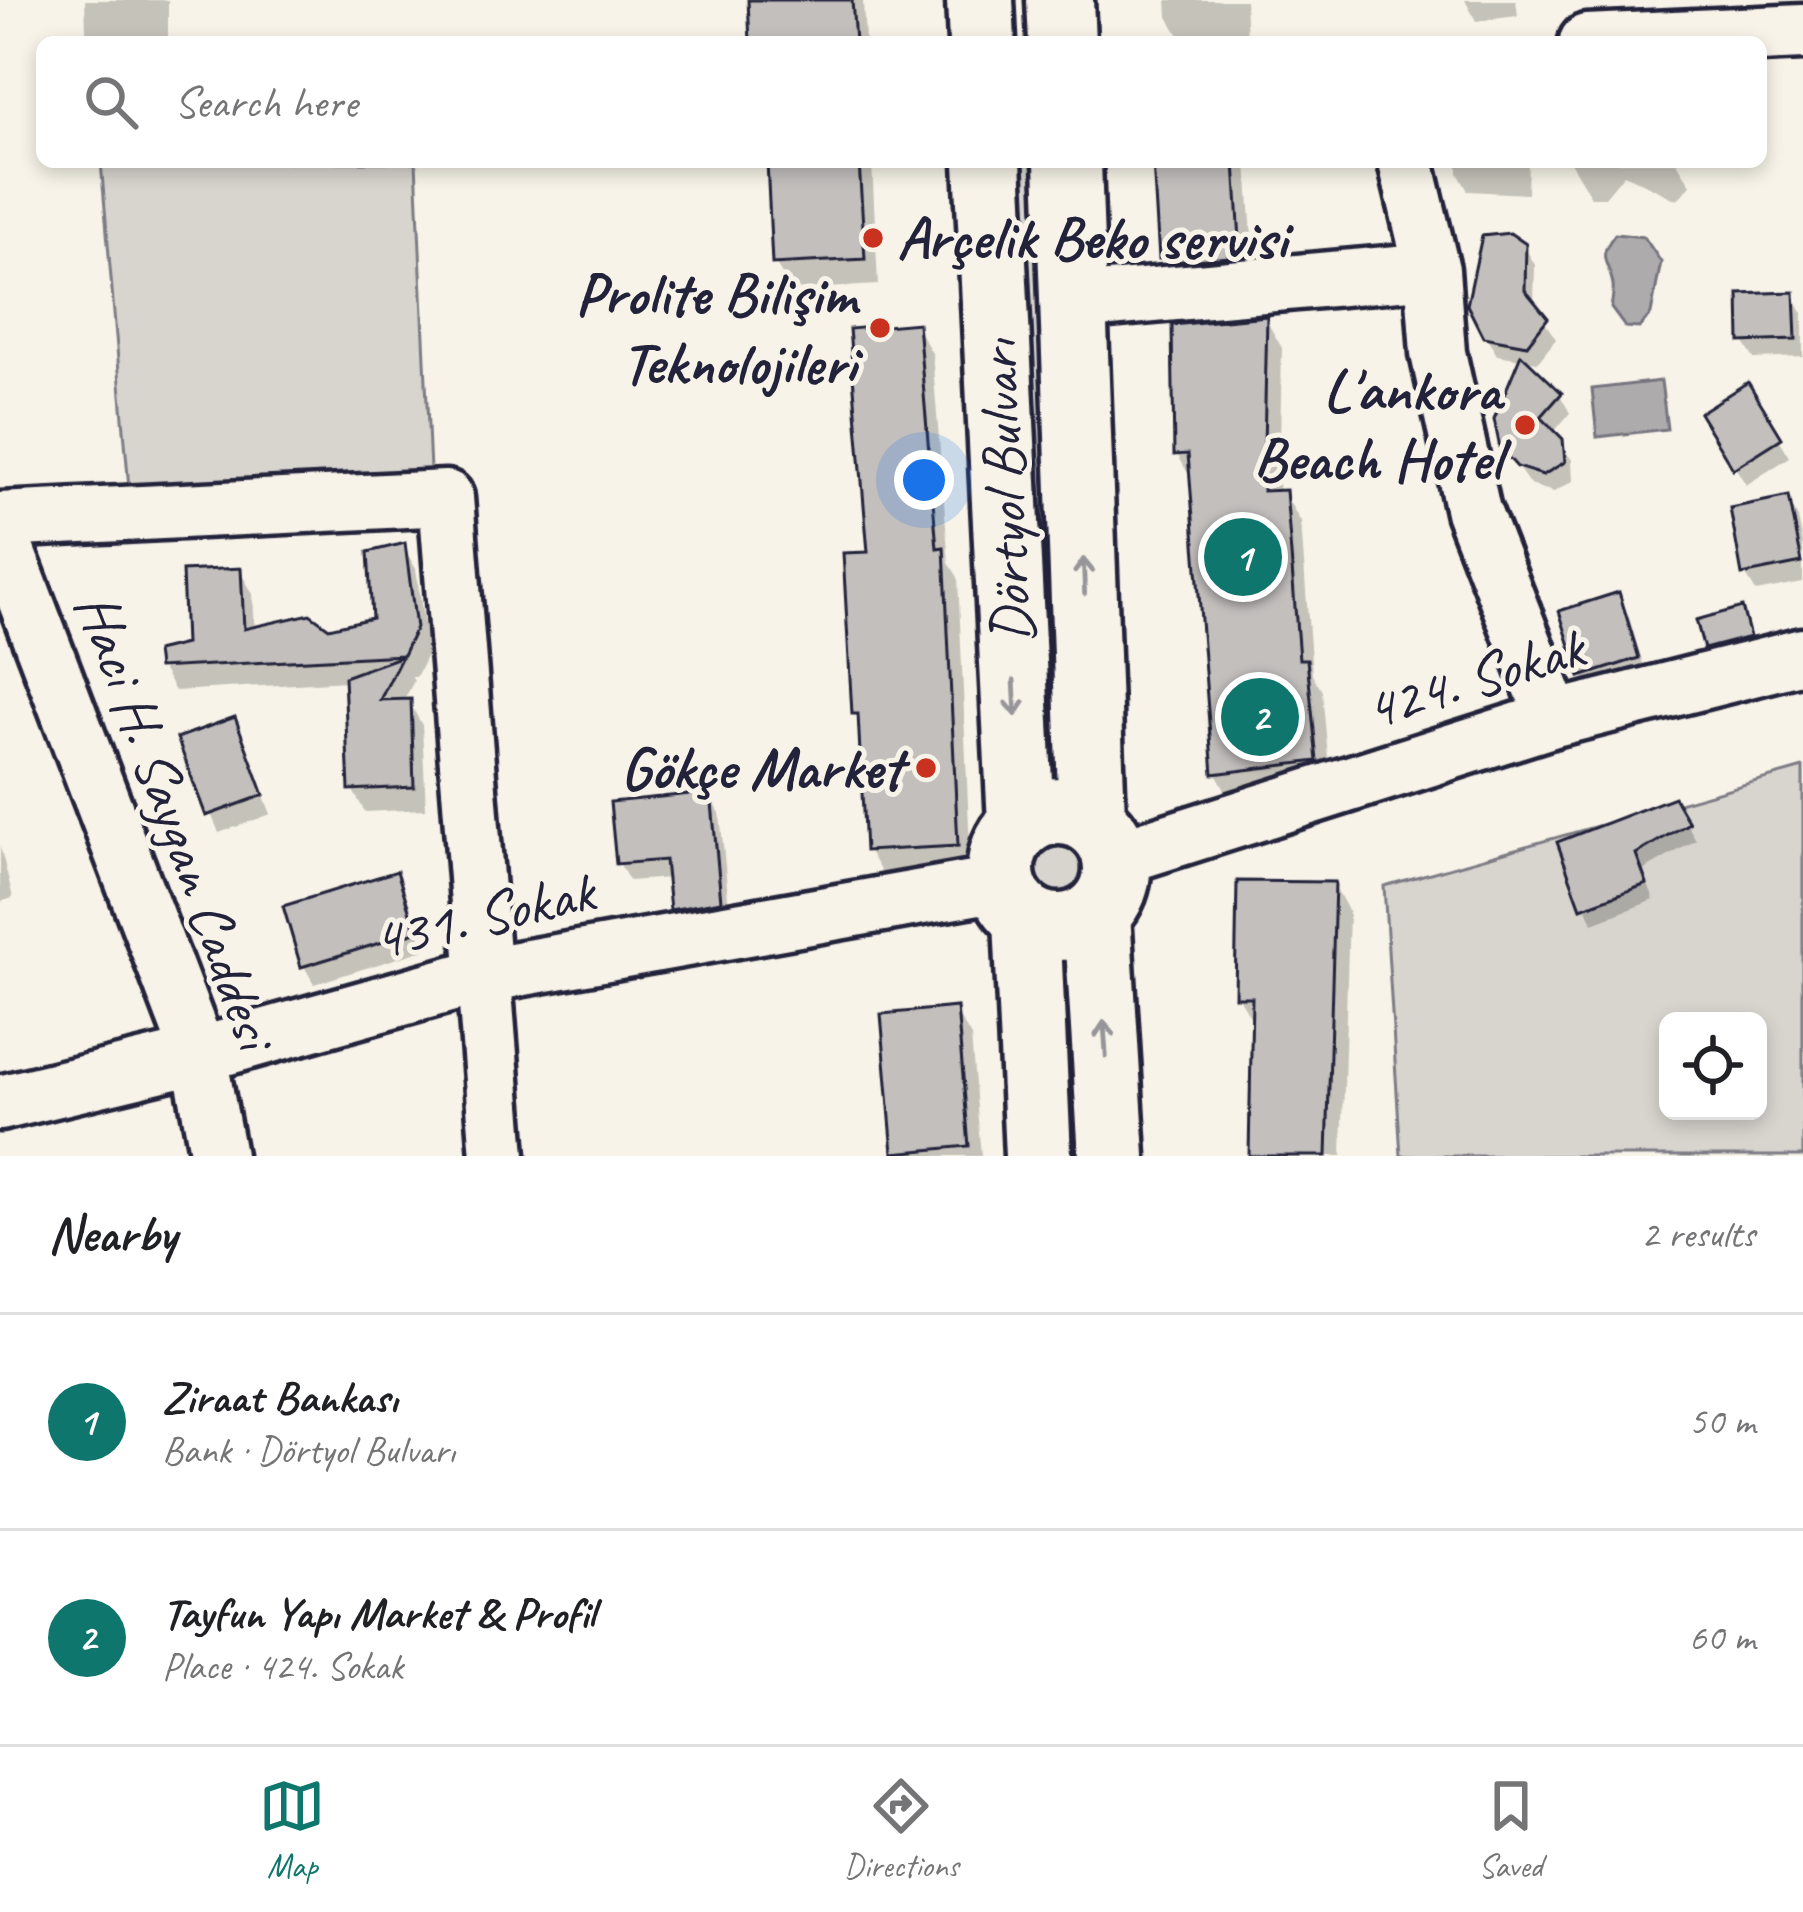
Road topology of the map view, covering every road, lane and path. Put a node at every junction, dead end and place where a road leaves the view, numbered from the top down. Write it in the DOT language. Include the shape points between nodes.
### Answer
graph roads {
  1 [pos="980,0"];
  2 [pos="1060,0"];
  3 [pos="1791,22"];
  4 [pos="982,36"];
  5 [pos="1062,36"];
  6 [pos="1648,36"];
  7 [pos="988,168"];
  8 [pos="1068,168"];
  9 [pos="1407,168"];
  10 [pos="1432,270"];
  11 [pos="1076,302"];
  12 [pos="0,520"];
  13 [pos="0,533"];
  14 [pos="1803,656"];
  15 [pos="1554,719"];
  16 [pos="1102,864"];
  17 [pos="1016,875"];
  18 [pos="484,975"];
  19 [pos="199,1055"];
  20 [pos="0,1102"];
  21 [pos="218,1156"];
  22 [pos="498,1156"];
  23 [pos="1038,1156"];
  24 [pos="1112,1156"];
  1 -- 4 [label="main road"];
  2 -- 5 [label="main road"];
  3 -- 6 [label="street"];
  7 -- 17 [label="main road, Dörtyol Bulvarı, one-way"];
  8 -- 11 [label="main road, Dörtyol Bulvarı"];
  9 -- 10 [label="street"];
  10 -- 11 [label="street"];
  10 -- 15 [label="street" via="1438,353 1473,511"];
  16 -- 11 [label="main road, Dörtyol Bulvarı, one-way"];
  12 -- 18 [label="street" via="446,498"];
  13 -- 19 [label="street, Haci H. Saygan Caddesi"];
  14 -- 15 [label="street, 424. Sokak"];
  15 -- 16 [label="street, 424. Sokak"];
  16 -- 17 [label="main road" via="1063,928"];
  16 -- 17 [label="main road" via="1056,809"];
  24 -- 16 [label="main road, Dörtyol Bulvarı, one-way"];
  17 -- 18 [label="street, 431. Sokak"];
  17 -- 23 [label="main road, Dörtyol Bulvarı"];
  18 -- 19 [label="street, 431. Sokak"];
  18 -- 22 [label="street"];
  19 -- 20 [label="street, 431. Sokak"];
  19 -- 21 [label="street, Haci H. Saygan Caddesi"];
}
